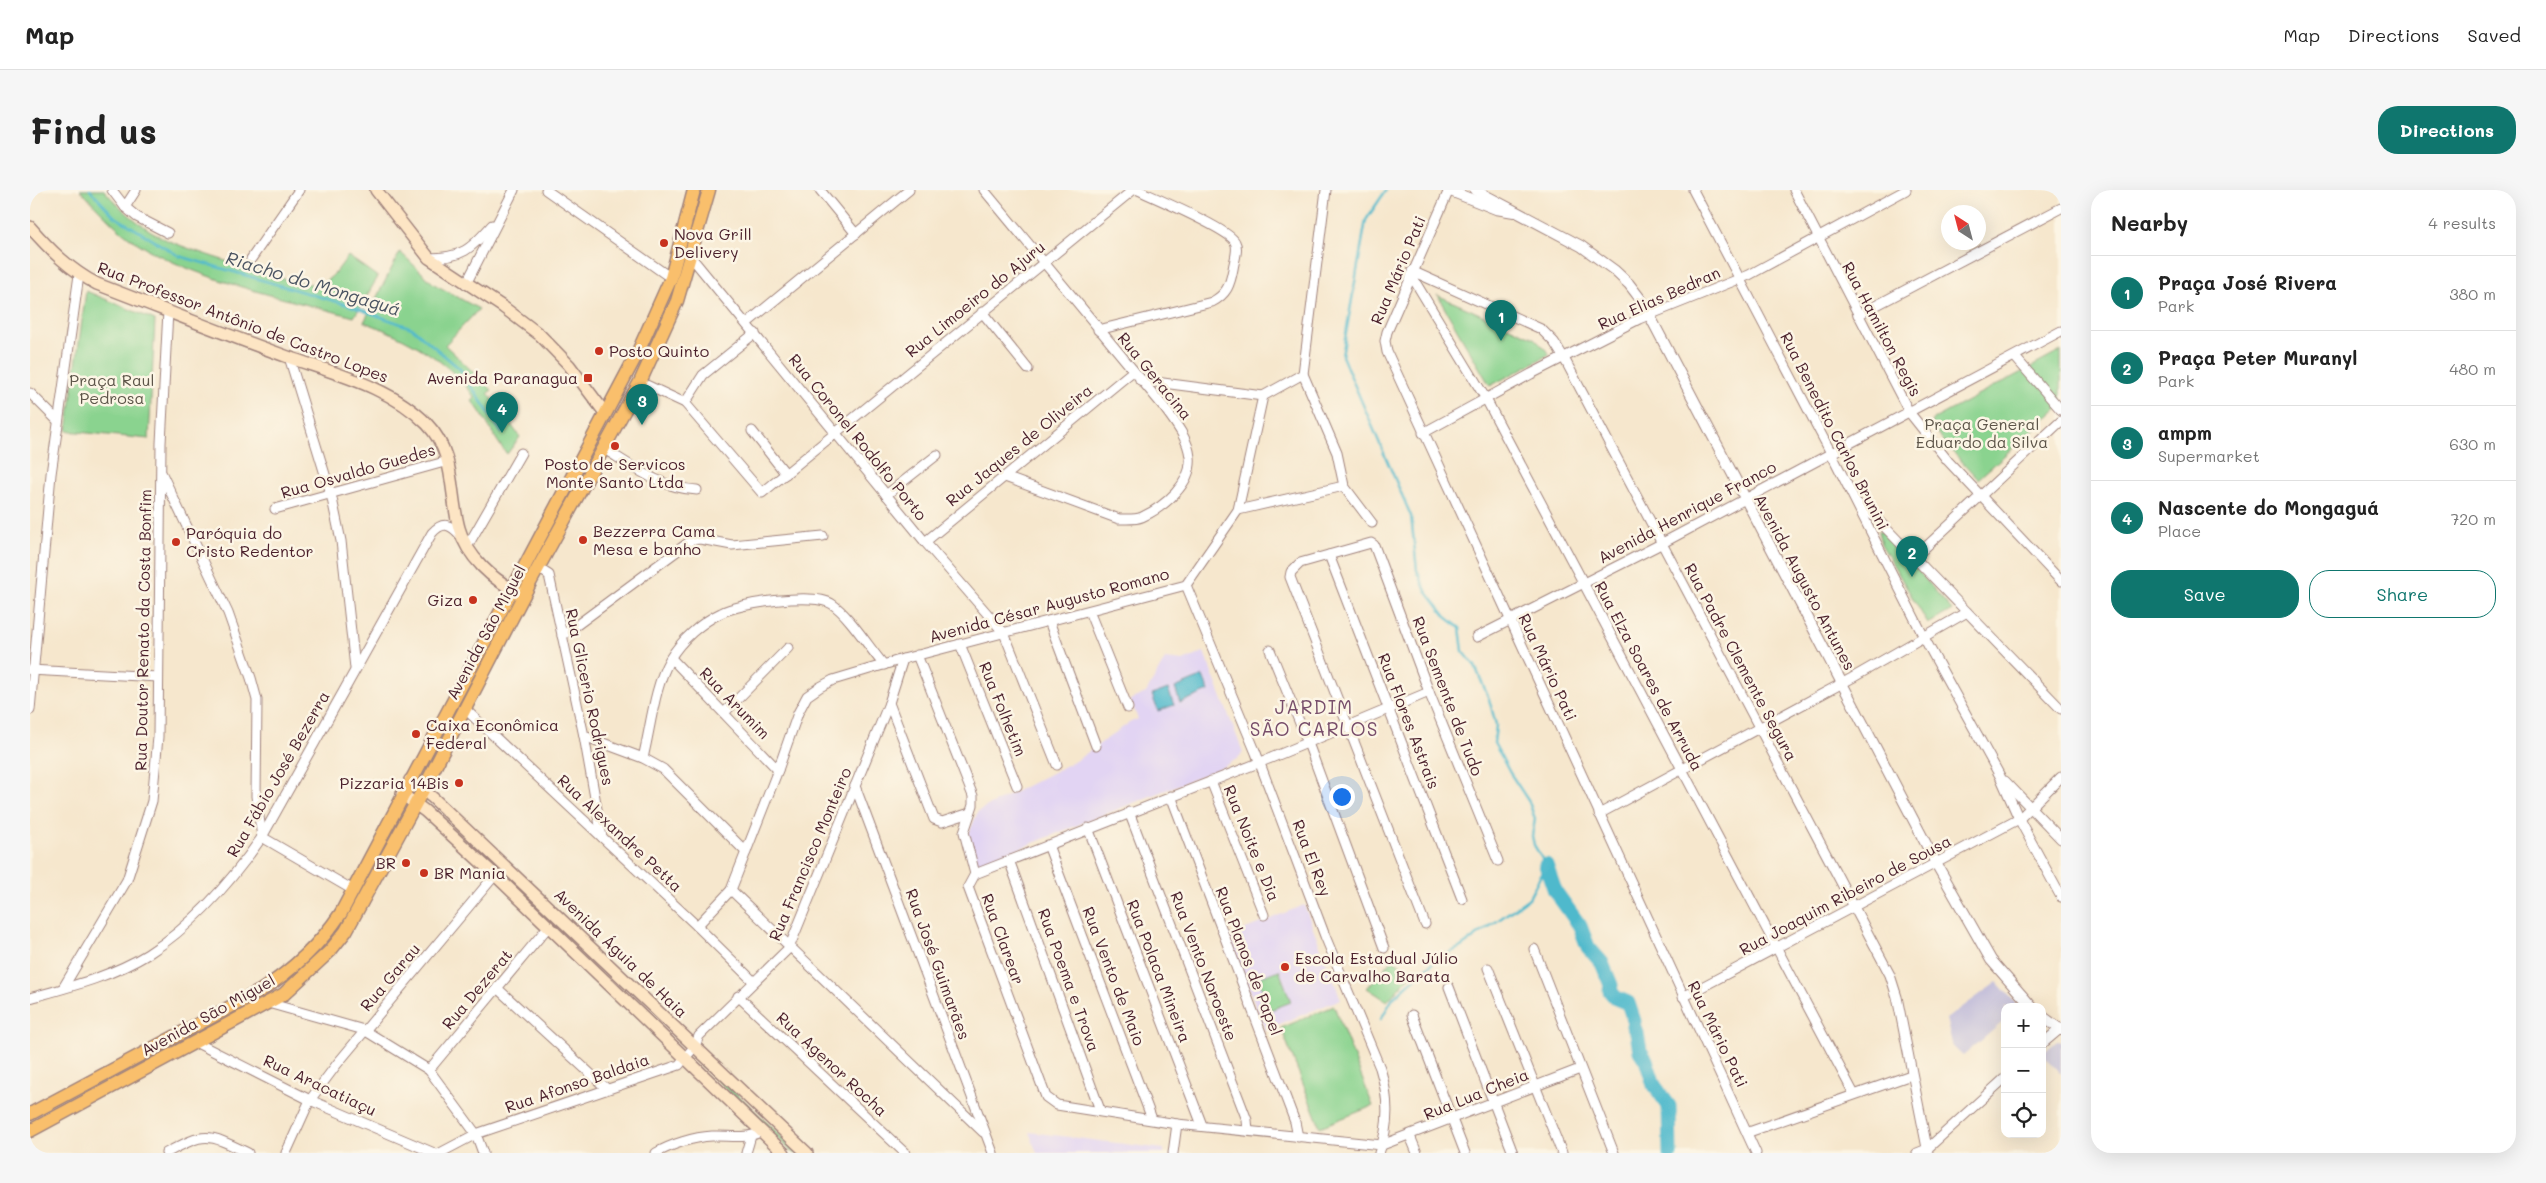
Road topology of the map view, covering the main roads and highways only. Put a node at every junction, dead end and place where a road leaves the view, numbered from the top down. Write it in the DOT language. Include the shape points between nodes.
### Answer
graph roads {
  1 [pos="376,190"];
  2 [pos="694,190"];
  3 [pos="708,190"];
  4 [pos="30,227"];
  5 [pos="605,413"];
  6 [pos="606,445"];
  7 [pos="512,590"];
  8 [pos="524,596"];
  9 [pos="410,780"];
  10 [pos="423,790"];
  11 [pos="402,794"];
  12 [pos="416,804"];
  13 [pos="30,1114"];
  14 [pos="30,1131"];
  15 [pos="784,1153"];
  16 [pos="807,1153"];
  1 -- 5 [label="main road" via="429,258 526,324 553,347"];
  2 -- 5 [label="main road, Avenida São Miguel" via="671,278 641,346"];
  3 -- 6 [label="main road, Avenida São Miguel" via="677,301 640,382"];
  4 -- 7 [label="main road, Rua Professor Antônio de Castro Lopes" via="58,258 79,274 370,387 413,412 439,439 448,461 464,542 486,570"];
  5 -- 6 [label="main road" via="609,421"];
  5 -- 7 [label="main road, Avenida São Miguel"];
  6 -- 8 [label="main road, Avenida São Miguel"];
  7 -- 8 [label="main road, Rua Professor Antônio de Castro Lopes"];
  7 -- 9 [label="main road, Avenida São Miguel"];
  8 -- 10 [label="main road, Avenida São Miguel"];
  9 -- 10 [label="main road, Avenida Águia de Haia"];
  9 -- 11 [label="main road, Avenida São Miguel"];
  10 -- 12 [label="main road, Avenida São Miguel"];
  10 -- 16 [label="main road, Avenida Águia de Haia"];
  11 -- 12 [label="main road, Avenida Águia de Haia"];
  11 -- 13 [label="main road, Avenida São Miguel" via="353,890 327,934 312,951 278,980"];
  12 -- 14 [label="main road, Avenida São Miguel" via="346,931 302,978 268,1003"];
  12 -- 15 [label="main road, Avenida Águia de Haia" via="495,875 686,1059 756,1134"];
}
